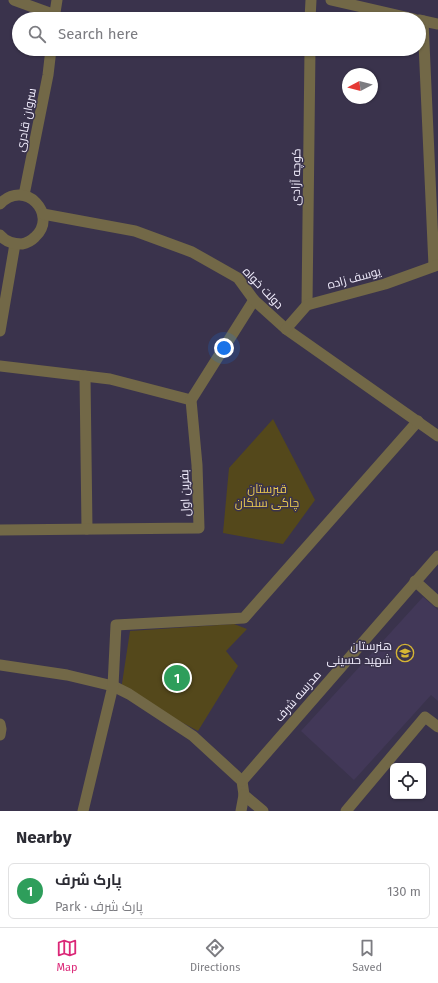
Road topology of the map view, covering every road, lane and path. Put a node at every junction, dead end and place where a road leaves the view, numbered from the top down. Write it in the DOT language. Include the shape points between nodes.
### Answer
graph roads {
  1 [pos="14,0"];
  2 [pos="57,0"];
  3 [pos="311,0"];
  4 [pos="331,0"];
  5 [pos="43,12"];
  6 [pos="56,12"];
  7 [pos="310,12"];
  8 [pos="384,12"];
  9 [pos="426,21"];
  10 [pos="438,24"];
  11 [pos="50,56"];
  12 [pos="310,56"];
  13 [pos="421,56"];
  14 [pos="24,195"];
  15 [pos="1,200"];
  16 [pos="42,214"];
  17 [pos="0,235"];
  18 [pos="15,244"];
  19 [pos="436,266"];
  20 [pos="254,300"];
  21 [pos="308,305"];
  22 [pos="286,329"];
  23 [pos="0,331"];
  24 [pos="0,366"];
  25 [pos="85,376"];
  26 [pos="191,400"];
  27 [pos="418,421"];
  28 [pos="438,436"];
  29 [pos="87,529"];
  30 [pos="0,530"];
  31 [pos="438,556"];
  32 [pos="416,581"];
  33 [pos="438,602"];
  34 [pos="0,665"];
  35 [pos="113,686"];
  36 [pos="0,724"];
  37 [pos="438,727"];
  38 [pos="0,735"];
  39 [pos="242,781"];
  40 [pos="244,795"];
  41 [pos="83,811"];
  42 [pos="241,811"];
  43 [pos="263,811"];
  44 [pos="346,811"];
  1 -- 5 [label="street"];
  2 -- 6 [label="street"];
  3 -- 7 [label="street"];
  4 -- 8 [label="street"];
  9 -- 10 [label="street"];
  11 -- 14 [label="street, سروان قادری"];
  12 -- 21 [label="street, کوچه آزادی"];
  13 -- 19 [label="street"];
  14 -- 15 [label="street"];
  14 -- 16 [label="street" via="36,202"];
  16 -- 18 [label="street" via="43,221 37,236 23,244"];
  16 -- 20 [label="street, دولت خواه" via="135,231 192,252 238,278"];
  17 -- 18 [label="street"];
  18 -- 23 [label="street"];
  19 -- 21 [label="street, یوسف زاده" via="385,284"];
  20 -- 22 [label="street, دولت خواه"];
  20 -- 26 [label="street"];
  21 -- 22 [label="street"];
  22 -- 27 [label="street, دولت خواه"];
  24 -- 25 [label="street"];
  25 -- 26 [label="street" via="110,378"];
  25 -- 29 [label="street"];
  26 -- 29 [label="street, بفرین اول" via="198,465 199,528"];
  27 -- 28 [label="street, دولت خواه"];
  27 -- 35 [label="street" via="244,618 116,625"];
  29 -- 30 [label="street, بفرین اول"];
  31 -- 32 [label="street, مدرسه شرف"];
  32 -- 33 [label="street"];
  32 -- 39 [label="street, مدرسه شرف"];
  34 -- 35 [label="street" via="67,675"];
  35 -- 39 [label="street" via="193,736"];
  35 -- 41 [label="street"];
  36 -- 38 [label="street"];
  37 -- 44 [label="street" via="425,717"];
  39 -- 40 [label="street"];
  40 -- 42 [label="street"];
  40 -- 43 [label="street"];
}
